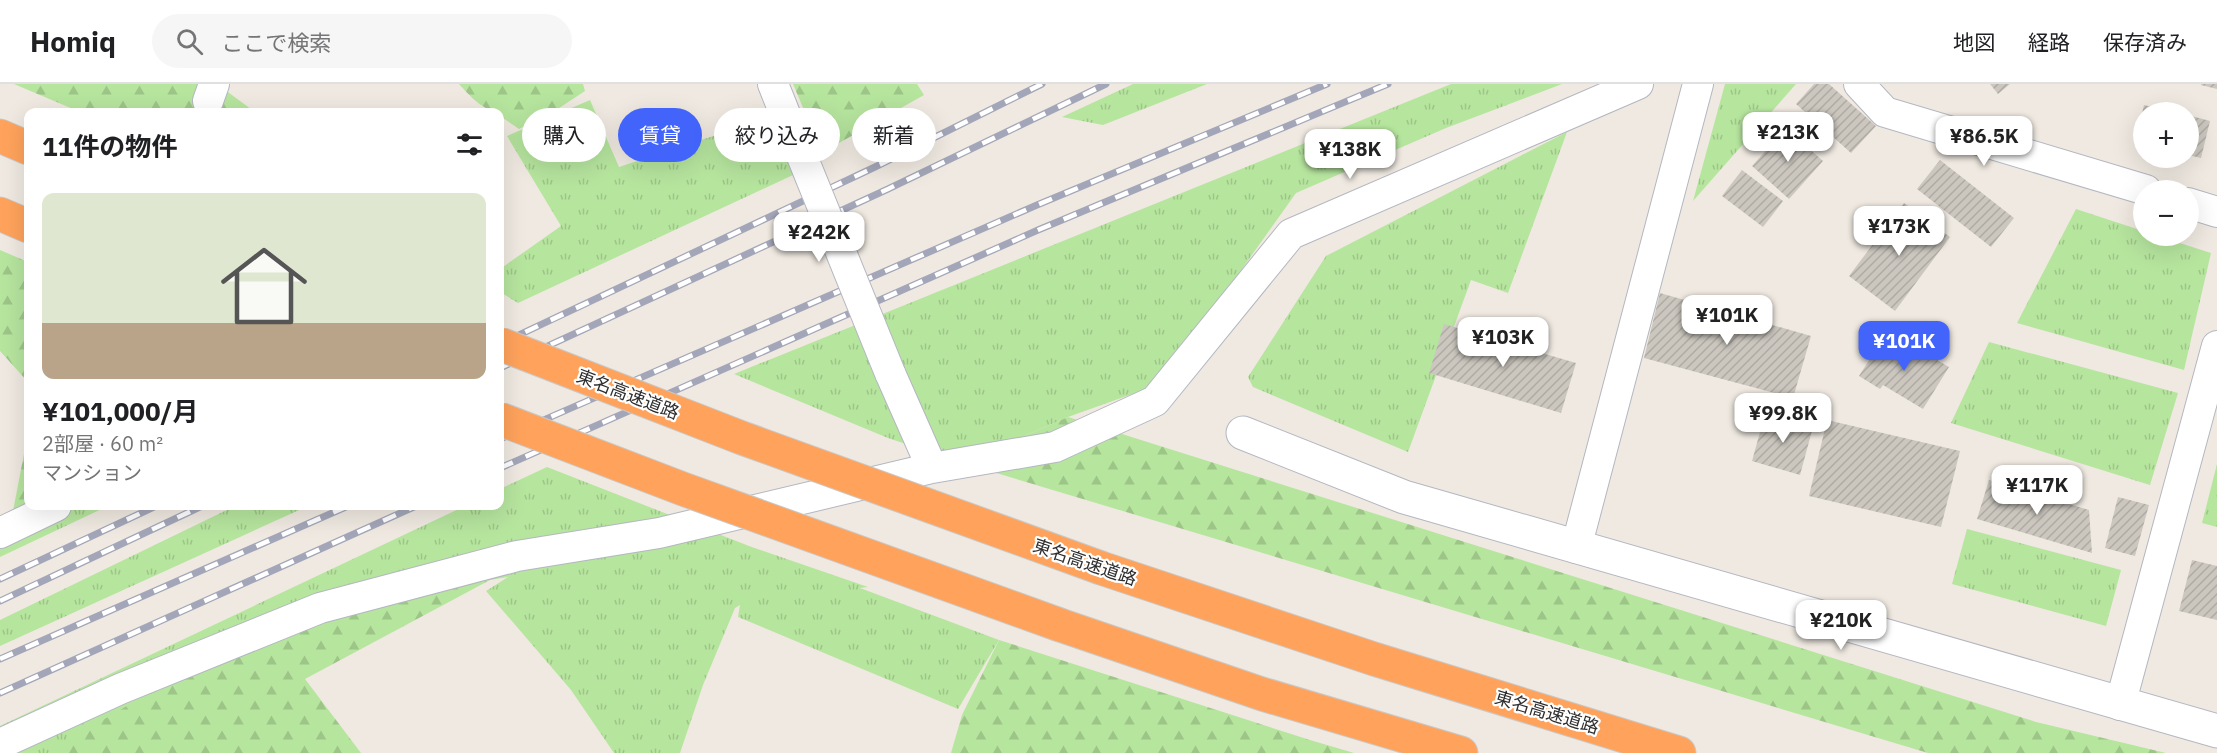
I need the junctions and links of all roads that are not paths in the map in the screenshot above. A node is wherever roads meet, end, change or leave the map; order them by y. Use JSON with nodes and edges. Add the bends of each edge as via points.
{"nodes":[{"id":1,"x":773,"y":84,"type":"edge"},
{"id":2,"x":1638,"y":84,"type":"edge"},
{"id":3,"x":1698,"y":84,"type":"edge"},
{"id":4,"x":1859,"y":84,"type":"edge"},
{"id":5,"x":0,"y":136,"type":"edge"},
{"id":6,"x":24,"y":146,"type":"edge"},
{"id":7,"x":2133,"y":186,"type":"edge"},
{"id":8,"x":2199,"y":206,"type":"edge"},
{"id":9,"x":2217,"y":212,"type":"edge"},
{"id":10,"x":0,"y":214,"type":"edge"},
{"id":11,"x":24,"y":224,"type":"edge"},
{"id":12,"x":504,"y":346,"type":"edge"},
{"id":13,"x":2217,"y":346,"type":"edge"},
{"id":14,"x":2212,"y":380,"type":"edge"},
{"id":15,"x":504,"y":421,"type":"edge"},
{"id":16,"x":1243,"y":434,"type":"dead end"},
{"id":17,"x":932,"y":468,"type":"junction"},
{"id":18,"x":47,"y":510,"type":"edge"},
{"id":19,"x":0,"y":532,"type":"edge"},
{"id":20,"x":1576,"y":549,"type":"junction"},
{"id":21,"x":2120,"y":705,"type":"junction"},
{"id":22,"x":2217,"y":731,"type":"edge"},
{"id":23,"x":0,"y":744,"type":"edge"},
{"id":24,"x":1461,"y":753,"type":"edge"},
{"id":25,"x":1679,"y":753,"type":"edge"}],
"edges":[{"from":1,"to":17,"type":"street","bridge":true},
{"from":2,"to":17,"type":"street","via":[[1291,234],[1155,401],[1055,447]]},
{"from":3,"to":20,"type":"street"},
{"from":4,"to":7,"type":"street","via":[[1885,112]]},
{"from":5,"to":6,"type":"highway"},
{"from":8,"to":9,"type":"street"},
{"from":10,"to":11,"type":"highway"},
{"from":12,"to":25,"type":"highway","name":"東名高速道路","bridge":true,"via":[[742,438],[1101,568],[1374,659]]},
{"from":13,"to":14,"type":"street"},
{"from":14,"to":21,"type":"street"},
{"from":15,"to":24,"type":"highway","bridge":true,"via":[[1060,625],[1262,694]]},
{"from":16,"to":20,"type":"street","via":[[1404,497]]},
{"from":17,"to":23,"type":"street","via":[[659,533],[518,556],[320,608],[120,689]]},
{"from":18,"to":19,"type":"street"},
{"from":20,"to":21,"type":"street"},
{"from":21,"to":22,"type":"street"}]}
